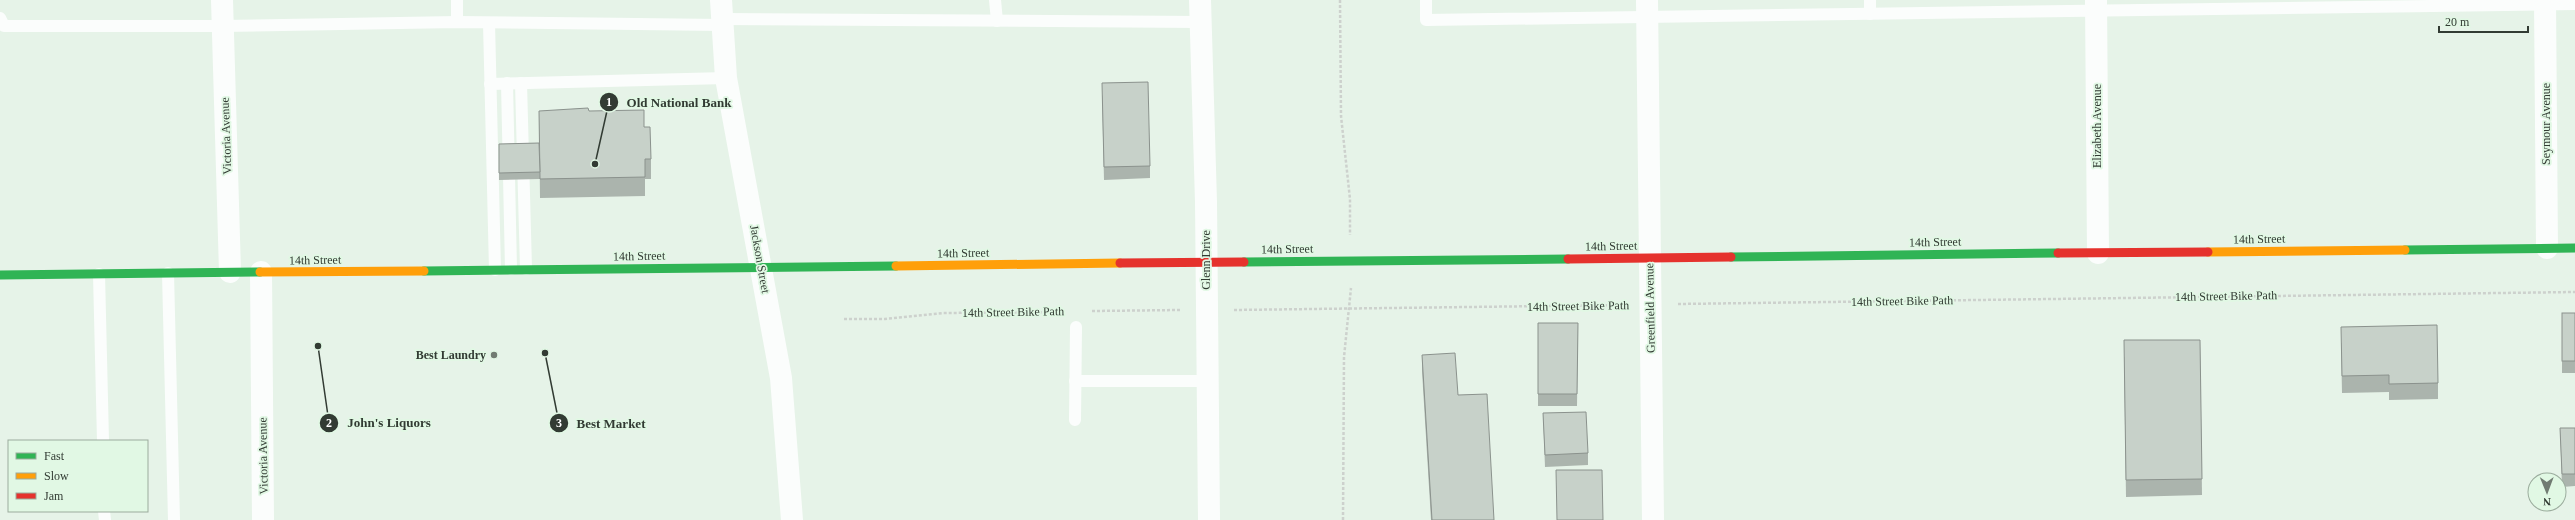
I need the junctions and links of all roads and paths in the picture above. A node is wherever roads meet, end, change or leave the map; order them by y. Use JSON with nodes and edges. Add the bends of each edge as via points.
{"nodes":[{"id":1,"x":222,"y":0,"type":"edge"},
{"id":2,"x":457,"y":0,"type":"edge"},
{"id":3,"x":995,"y":0,"type":"edge"},
{"id":4,"x":1200,"y":0,"type":"edge"},
{"id":5,"x":1340,"y":0,"type":"edge"},
{"id":6,"x":1426,"y":0,"type":"edge"},
{"id":7,"x":1870,"y":0,"type":"edge"},
{"id":8,"x":2545,"y":2,"type":"edge"},
{"id":9,"x":2324,"y":4,"type":"edge"},
{"id":10,"x":2575,"y":4,"type":"edge"},
{"id":11,"x":2096,"y":5,"type":"edge"},
{"id":12,"x":1647,"y":9,"type":"edge"},
{"id":13,"x":1870,"y":14,"type":"junction"},
{"id":14,"x":721,"y":15,"type":"edge"},
{"id":15,"x":0,"y":18,"type":"edge"},
{"id":16,"x":997,"y":21,"type":"junction"},
{"id":17,"x":457,"y":22,"type":"junction"},
{"id":18,"x":489,"y":22,"type":"junction"},
{"id":19,"x":1200,"y":22,"type":"junction"},
{"id":20,"x":222,"y":26,"type":"junction"},
{"id":21,"x":726,"y":78,"type":"junction"},
{"id":22,"x":521,"y":82,"type":"junction"},
{"id":23,"x":507,"y":83,"type":"junction"},
{"id":24,"x":490,"y":84,"type":"junction"},
{"id":25,"x":1350,"y":229,"type":"dead end"},
{"id":26,"x":2547,"y":248,"type":"junction"},
{"id":27,"x":2575,"y":248,"type":"edge"},
{"id":28,"x":2098,"y":252,"type":"junction"},
{"id":29,"x":1650,"y":257,"type":"junction"},
{"id":30,"x":1206,"y":262,"type":"junction"},
{"id":31,"x":761,"y":267,"type":"junction"},
{"id":32,"x":511,"y":269,"type":"junction"},
{"id":33,"x":526,"y":269,"type":"junction"},
{"id":34,"x":495,"y":270,"type":"junction"},
{"id":35,"x":230,"y":272,"type":"junction"},
{"id":36,"x":261,"y":272,"type":"junction"},
{"id":37,"x":168,"y":273,"type":"junction"},
{"id":38,"x":99,"y":274,"type":"junction"},
{"id":39,"x":0,"y":275,"type":"edge"},
{"id":40,"x":2575,"y":292,"type":"edge"},
{"id":41,"x":1351,"y":296,"type":"dead end"},
{"id":42,"x":1650,"y":304,"type":"junction"},
{"id":43,"x":1350,"y":309,"type":"junction"},
{"id":44,"x":1183,"y":310,"type":"dead end"},
{"id":45,"x":1229,"y":310,"type":"dead end"},
{"id":46,"x":1069,"y":312,"type":"dead end"},
{"id":47,"x":1085,"y":312,"type":"dead end"},
{"id":48,"x":844,"y":319,"type":"dead end"},
{"id":49,"x":1076,"y":328,"type":"dead end"},
{"id":50,"x":1075,"y":381,"type":"junction"},
{"id":51,"x":1207,"y":381,"type":"junction"},
{"id":52,"x":1075,"y":420,"type":"dead end"},
{"id":53,"x":103,"y":440,"type":"edge"},
{"id":54,"x":174,"y":520,"type":"edge"},
{"id":55,"x":263,"y":520,"type":"edge"},
{"id":56,"x":792,"y":520,"type":"edge"},
{"id":57,"x":1208,"y":520,"type":"edge"},
{"id":58,"x":1343,"y":520,"type":"edge"},
{"id":59,"x":1653,"y":520,"type":"edge"}],
"edges":[{"from":1,"to":20,"type":"street","name":"Victoria Avenue"},
{"from":2,"to":17,"type":"lane"},
{"from":3,"to":16,"type":"lane"},
{"from":4,"to":19,"type":"street","name":"Glenn Drive"},
{"from":5,"to":25,"type":"path","via":[[1341,116],[1350,199]]},
{"from":6,"to":12,"type":"lane","via":[[1426,20]]},
{"from":7,"to":13,"type":"lane"},
{"from":8,"to":9,"type":"lane"},
{"from":8,"to":10,"type":"lane"},
{"from":8,"to":26,"type":"street","name":"Seymour Avenue"},
{"from":9,"to":11,"type":"lane"},
{"from":11,"to":13,"type":"lane"},
{"from":11,"to":28,"type":"street","name":"Elizabeth Avenue"},
{"from":12,"to":13,"type":"lane"},
{"from":12,"to":29,"type":"street","name":"Greenfield Avenue"},
{"from":14,"to":16,"type":"lane"},
{"from":14,"to":18,"type":"lane"},
{"from":14,"to":21,"type":"street","name":"Jackson Street"},
{"from":15,"to":20,"type":"lane","via":[[4,26]]},
{"from":16,"to":19,"type":"lane"},
{"from":17,"to":18,"type":"lane"},
{"from":17,"to":20,"type":"lane"},
{"from":18,"to":24,"type":"lane"},
{"from":19,"to":30,"type":"street","name":"Glenn Drive"},
{"from":20,"to":35,"type":"street","name":"Victoria Avenue"},
{"from":21,"to":22,"type":"lane"},
{"from":21,"to":31,"type":"street","name":"Jackson Street"},
{"from":22,"to":23,"type":"lane"},
{"from":22,"to":33,"type":"lane"},
{"from":23,"to":24,"type":"lane"},
{"from":23,"to":32,"type":"lane"},
{"from":24,"to":34,"type":"lane"},
{"from":26,"to":27,"type":"street","name":"14th Street"},
{"from":26,"to":28,"type":"street","name":"14th Street"},
{"from":28,"to":29,"type":"street","name":"14th Street"},
{"from":29,"to":30,"type":"street","name":"14th Street"},
{"from":29,"to":42,"type":"street","name":"Greenfield Avenue"},
{"from":30,"to":31,"type":"street","name":"14th Street"},
{"from":30,"to":51,"type":"street","name":"Glenn Drive"},
{"from":31,"to":33,"type":"street","name":"14th Street"},
{"from":31,"to":56,"type":"street","name":"Jackson Street","via":[[784,398]]},
{"from":32,"to":33,"type":"street","name":"14th Street"},
{"from":32,"to":34,"type":"street","name":"14th Street"},
{"from":34,"to":36,"type":"street","name":"14th Street"},
{"from":35,"to":36,"type":"street","name":"14th Street"},
{"from":35,"to":37,"type":"street","name":"14th Street"},
{"from":36,"to":55,"type":"street","name":"Victoria Avenue"},
{"from":37,"to":38,"type":"street","name":"14th Street"},
{"from":37,"to":54,"type":"lane"},
{"from":38,"to":39,"type":"street","name":"14th Street"},
{"from":38,"to":53,"type":"lane"},
{"from":40,"to":42,"type":"path","name":"14th Street Bike Path"},
{"from":41,"to":43,"type":"path"},
{"from":42,"to":43,"type":"path","name":"14th Street Bike Path"},
{"from":42,"to":59,"type":"street","name":"Greenfield Avenue"},
{"from":43,"to":45,"type":"path","name":"14th Street Bike Path"},
{"from":43,"to":58,"type":"path","via":[[1344,356]]},
{"from":44,"to":47,"type":"path"},
{"from":46,"to":48,"type":"path","name":"14th Street Bike Path","via":[[943,313],[885,319]]},
{"from":49,"to":50,"type":"lane"},
{"from":50,"to":51,"type":"lane"},
{"from":50,"to":52,"type":"lane"},
{"from":51,"to":57,"type":"street","name":"Glenn Drive"}]}
